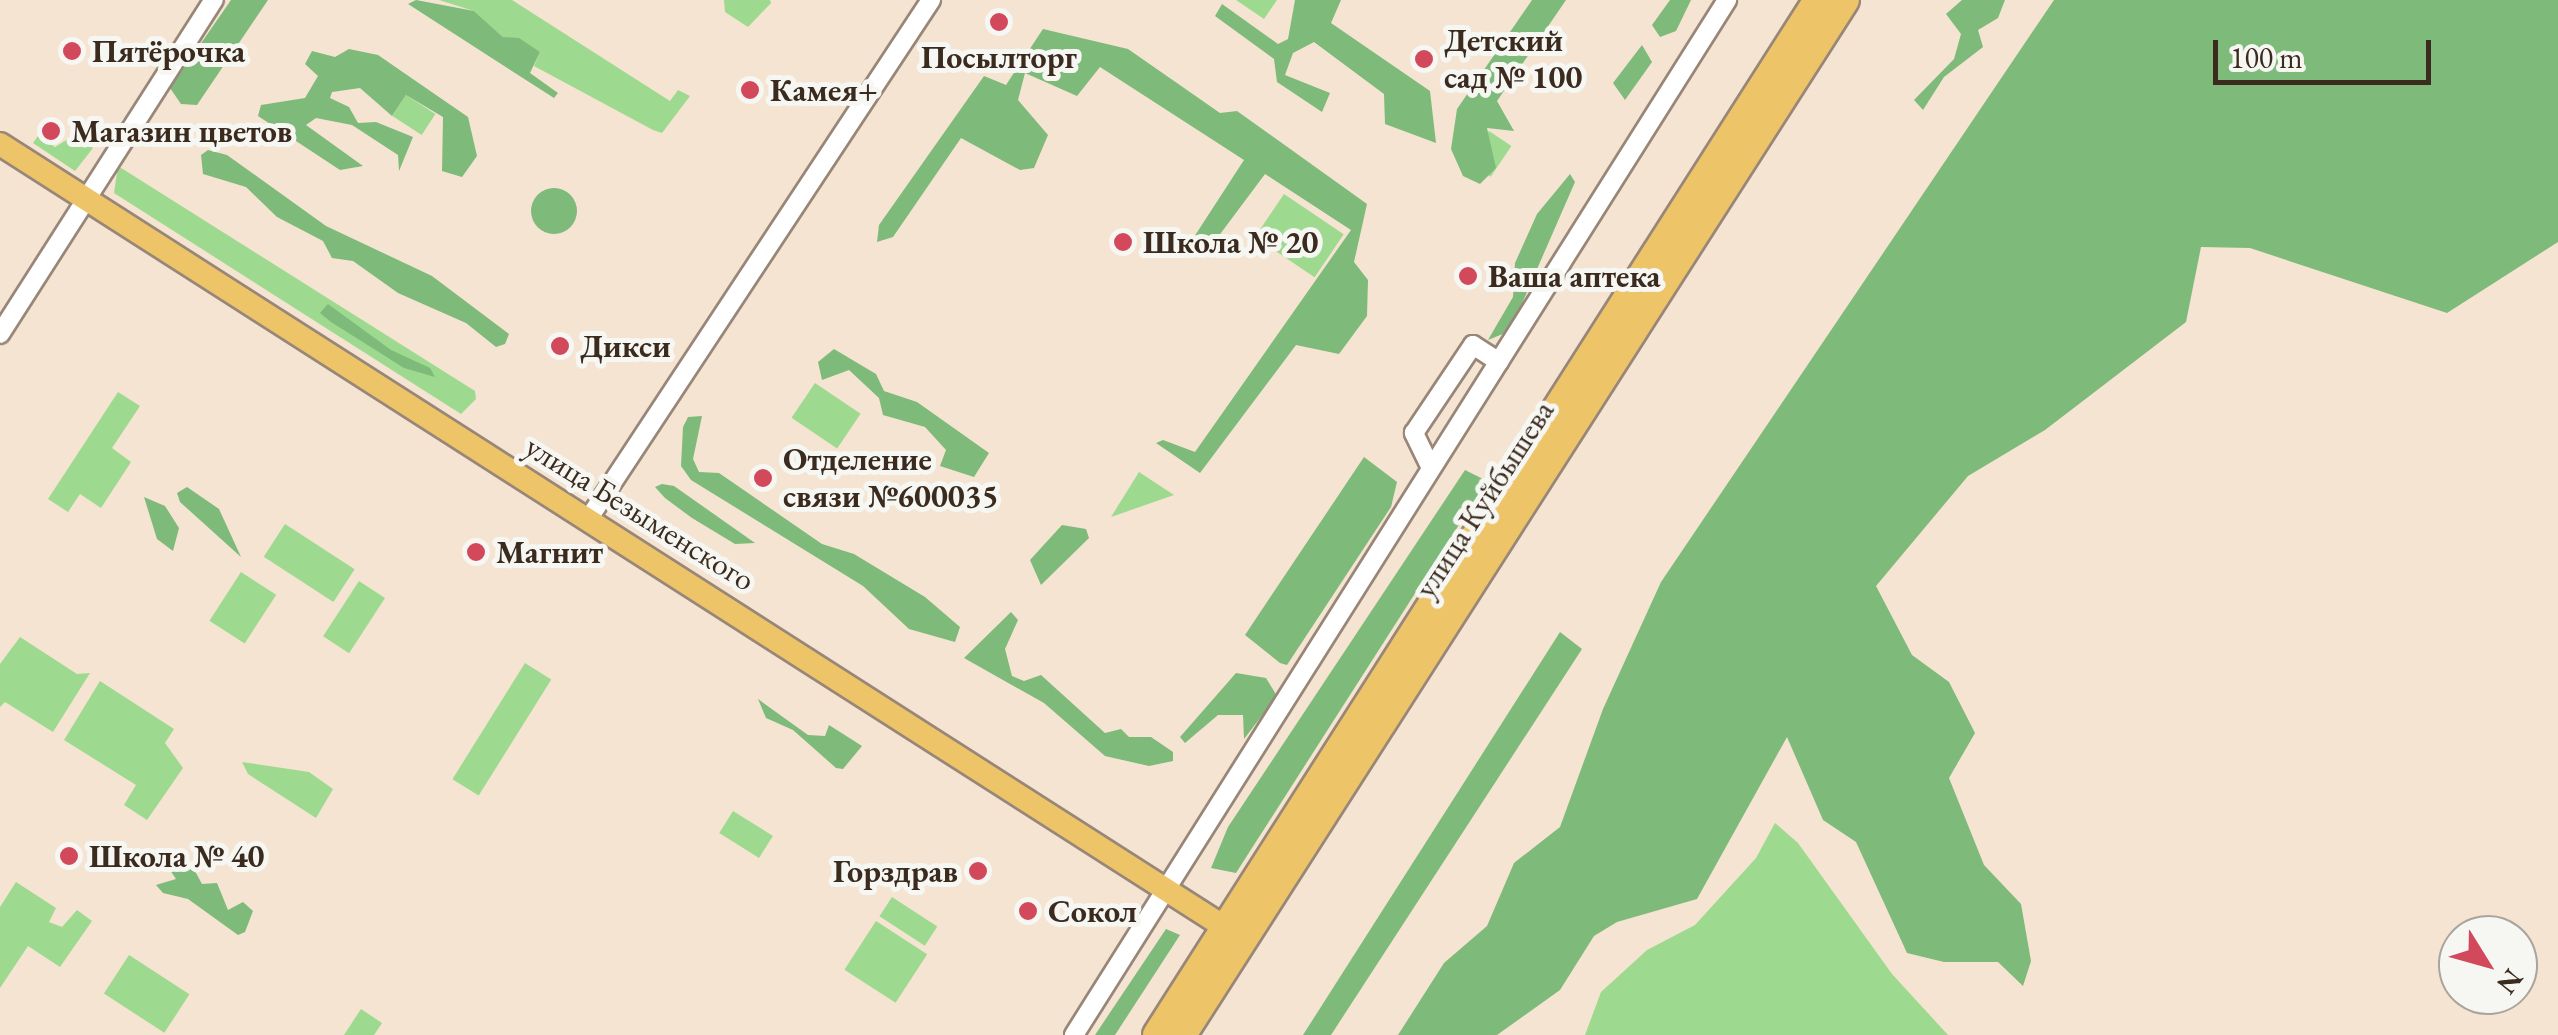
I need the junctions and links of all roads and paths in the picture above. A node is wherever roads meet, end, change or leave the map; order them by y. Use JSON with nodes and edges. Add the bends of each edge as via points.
{"nodes":[{"id":1,"x":214,"y":0,"type":"edge"},
{"id":2,"x":931,"y":0,"type":"edge"},
{"id":3,"x":1727,"y":0,"type":"edge"},
{"id":4,"x":1818,"y":0,"type":"edge"},
{"id":5,"x":1844,"y":0,"type":"edge"},
{"id":6,"x":0,"y":144,"type":"edge"},
{"id":7,"x":88,"y":199,"type":"junction"},
{"id":8,"x":0,"y":334,"type":"edge"},
{"id":9,"x":1499,"y":362,"type":"junction"},
{"id":10,"x":1430,"y":466,"type":"junction"},
{"id":11,"x":589,"y":518,"type":"junction"},
{"id":12,"x":1169,"y":892,"type":"junction"},
{"id":13,"x":1234,"y":934,"type":"junction"},
{"id":14,"x":1074,"y":1035,"type":"edge"},
{"id":15,"x":1157,"y":1035,"type":"edge"},
{"id":16,"x":1182,"y":1035,"type":"edge"}],
"edges":[{"from":1,"to":7,"type":"street"},
{"from":2,"to":11,"type":"street"},
{"from":3,"to":9,"type":"street"},
{"from":4,"to":13,"type":"highway","name":"улица Куйбышева"},
{"from":5,"to":13,"type":"highway","name":"улица Куйбышева"},
{"from":6,"to":7,"type":"main road","name":"улица Безыменского"},
{"from":7,"to":8,"type":"street"},
{"from":7,"to":11,"type":"main road","name":"улица Безыменского"},
{"from":9,"to":10,"type":"street"},
{"from":9,"to":10,"type":"street","via":[[1473,345],[1414,433]]},
{"from":10,"to":12,"type":"street"},
{"from":11,"to":12,"type":"main road","name":"улица Безыменского"},
{"from":12,"to":13,"type":"main road","name":"улица Безыменского"},
{"from":12,"to":14,"type":"street"},
{"from":13,"to":15,"type":"highway","name":"улица Куйбышева"},
{"from":13,"to":16,"type":"highway","name":"улица Куйбышева"}]}
